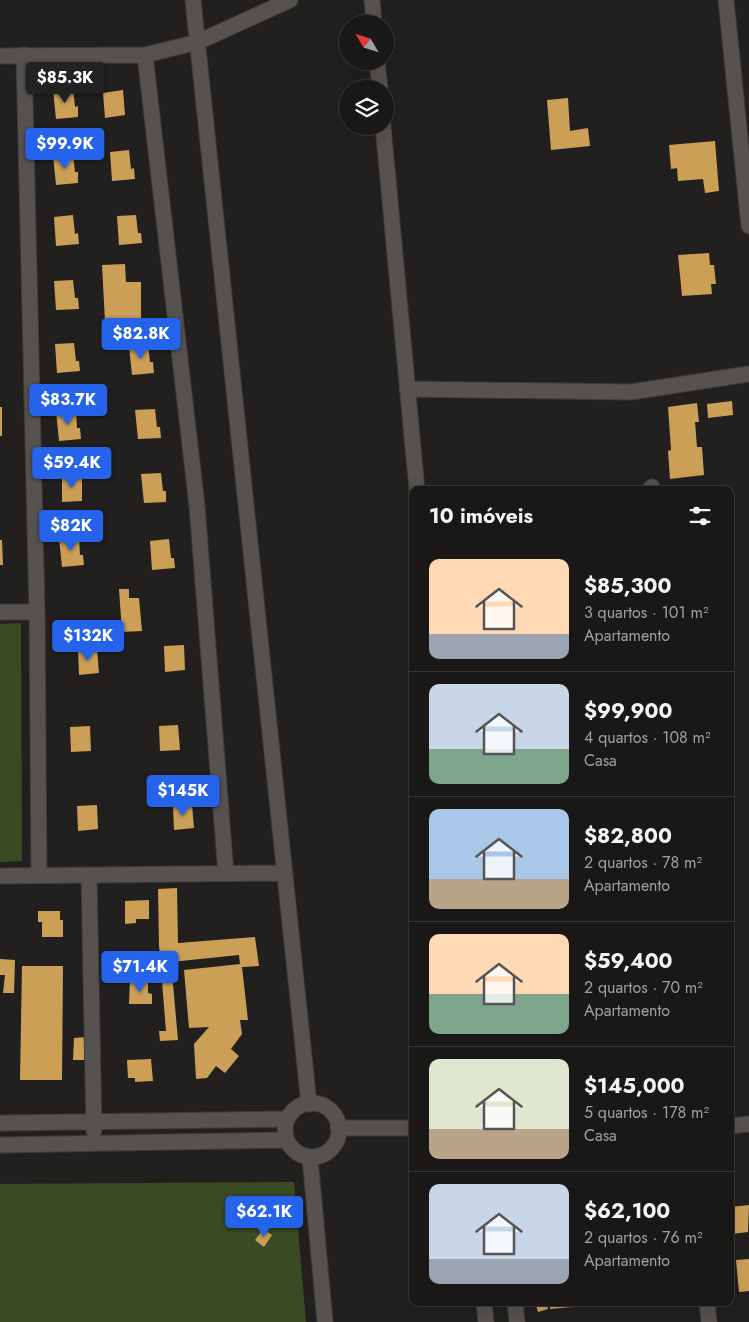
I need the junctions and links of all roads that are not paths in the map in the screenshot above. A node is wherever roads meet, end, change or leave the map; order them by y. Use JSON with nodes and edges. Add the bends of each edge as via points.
{"nodes":[{"id":1,"x":193,"y":0,"type":"edge"},
{"id":2,"x":290,"y":0,"type":"edge"},
{"id":3,"x":372,"y":0,"type":"edge"},
{"id":4,"x":726,"y":0,"type":"edge"},
{"id":5,"x":373,"y":15,"type":"edge"},
{"id":6,"x":198,"y":42,"type":"junction"},
{"id":7,"x":145,"y":54,"type":"junction"},
{"id":8,"x":24,"y":55,"type":"junction"},
{"id":9,"x":0,"y":56,"type":"edge"},
{"id":10,"x":384,"y":135,"type":"edge"},
{"id":11,"x":749,"y":226,"type":"edge"},
{"id":12,"x":749,"y":374,"type":"edge"},
{"id":13,"x":407,"y":389,"type":"junction"},
{"id":14,"x":417,"y":486,"type":"edge"},
{"id":15,"x":0,"y":612,"type":"edge"},
{"id":16,"x":37,"y":612,"type":"junction"},
{"id":17,"x":285,"y":873,"type":"junction"},
{"id":18,"x":226,"y":874,"type":"junction"},
{"id":19,"x":89,"y":875,"type":"junction"},
{"id":20,"x":0,"y":876,"type":"edge"},
{"id":21,"x":39,"y":876,"type":"junction"},
{"id":22,"x":309,"y":1104,"type":"junction"},
{"id":23,"x":287,"y":1119,"type":"junction"},
{"id":24,"x":94,"y":1122,"type":"junction"},
{"id":25,"x":0,"y":1123,"type":"edge"},
{"id":26,"x":749,"y":1124,"type":"edge"},
{"id":27,"x":734,"y":1126,"type":"edge"},
{"id":28,"x":338,"y":1128,"type":"junction"},
{"id":29,"x":409,"y":1128,"type":"edge"},
{"id":30,"x":287,"y":1140,"type":"junction"},
{"id":31,"x":94,"y":1143,"type":"junction"},
{"id":32,"x":0,"y":1145,"type":"edge"},
{"id":33,"x":310,"y":1158,"type":"junction"},
{"id":34,"x":484,"y":1306,"type":"edge"},
{"id":35,"x":515,"y":1306,"type":"edge"},
{"id":36,"x":707,"y":1306,"type":"edge"},
{"id":37,"x":325,"y":1322,"type":"edge"},
{"id":38,"x":486,"y":1322,"type":"edge"},
{"id":39,"x":517,"y":1322,"type":"edge"},
{"id":40,"x":709,"y":1322,"type":"edge"}],
"edges":[{"from":1,"to":6,"type":"street"},
{"from":2,"to":6,"type":"street"},
{"from":3,"to":5,"type":"street"},
{"from":4,"to":11,"type":"street"},
{"from":6,"to":7,"type":"street"},
{"from":6,"to":17,"type":"street"},
{"from":7,"to":8,"type":"street"},
{"from":7,"to":18,"type":"street","via":[[197,506]]},
{"from":8,"to":9,"type":"street"},
{"from":8,"to":16,"type":"street"},
{"from":10,"to":13,"type":"street"},
{"from":12,"to":13,"type":"street","via":[[631,392]]},
{"from":13,"to":14,"type":"street"},
{"from":15,"to":16,"type":"street"},
{"from":16,"to":21,"type":"street"},
{"from":17,"to":18,"type":"street"},
{"from":17,"to":22,"type":"street"},
{"from":18,"to":19,"type":"street"},
{"from":19,"to":21,"type":"street"},
{"from":19,"to":24,"type":"street"},
{"from":20,"to":21,"type":"street"},
{"from":22,"to":23,"type":"street","via":[[296,1109]]},
{"from":22,"to":28,"type":"street","via":[[317,1104],[332,1112]]},
{"from":23,"to":24,"type":"street"},
{"from":23,"to":30,"type":"street"},
{"from":24,"to":25,"type":"street"},
{"from":24,"to":31,"type":"street"},
{"from":26,"to":27,"type":"street"},
{"from":28,"to":29,"type":"street"},
{"from":28,"to":33,"type":"street","via":[[331,1149]]},
{"from":30,"to":31,"type":"street"},
{"from":30,"to":33,"type":"street","via":[[296,1152]]},
{"from":31,"to":32,"type":"street"},
{"from":33,"to":37,"type":"street"},
{"from":34,"to":38,"type":"street"},
{"from":35,"to":39,"type":"street"},
{"from":36,"to":40,"type":"street"}]}
